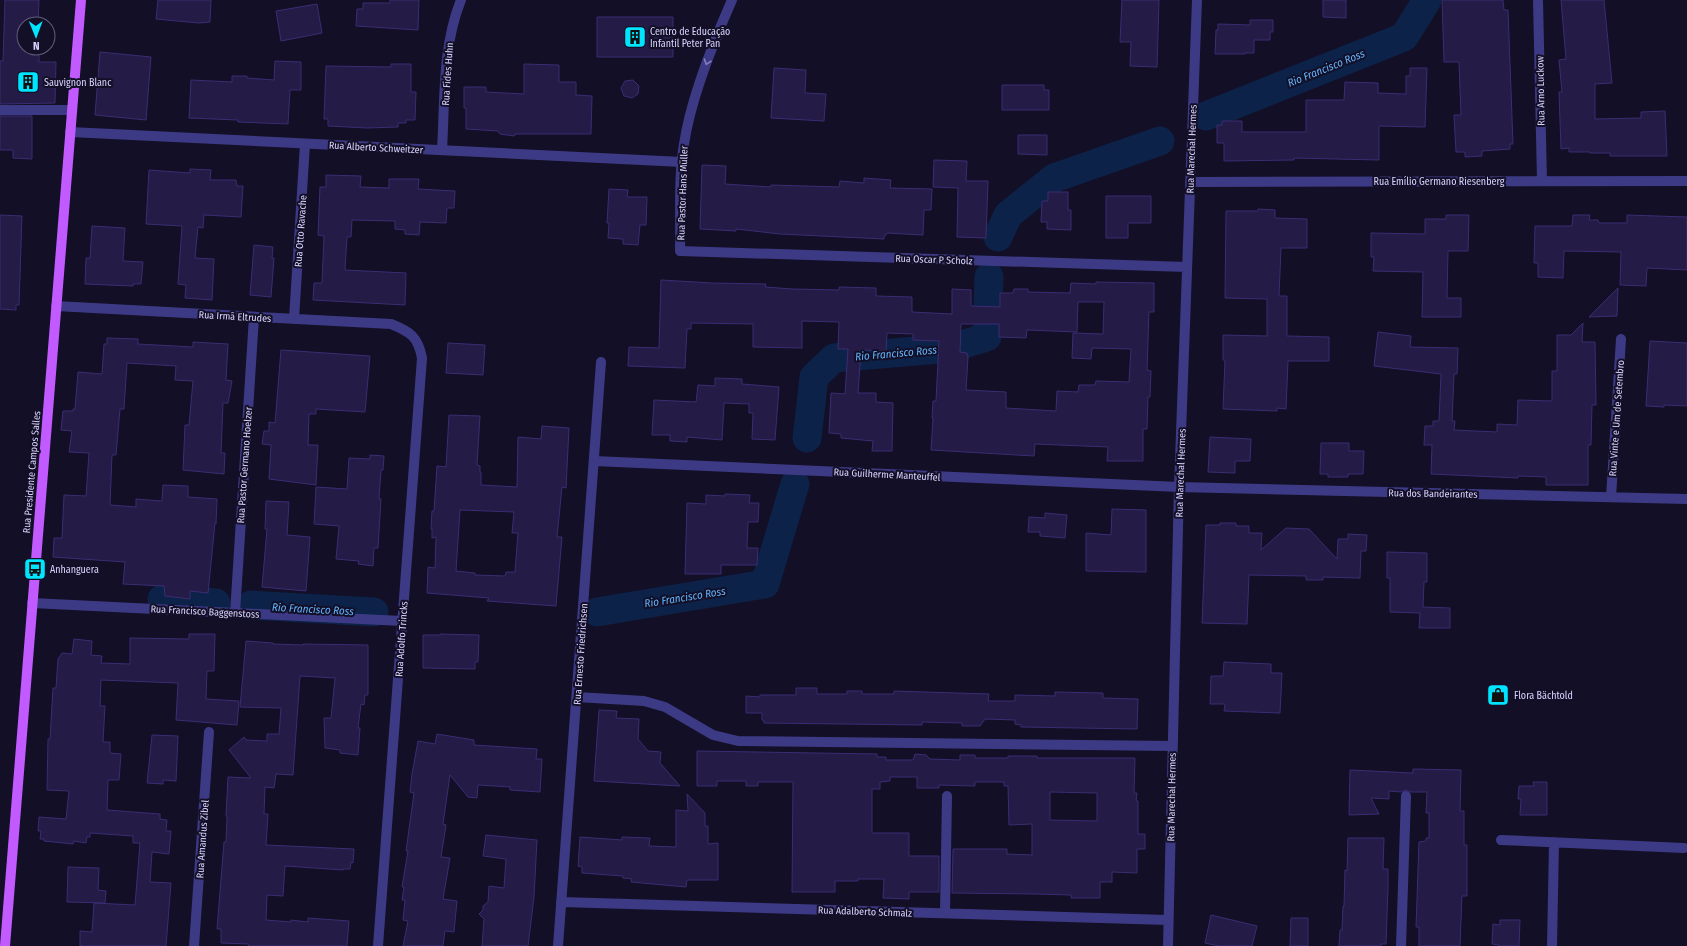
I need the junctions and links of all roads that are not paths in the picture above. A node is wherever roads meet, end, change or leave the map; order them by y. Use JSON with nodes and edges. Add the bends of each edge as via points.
{"nodes":[{"id":1,"x":81,"y":0,"type":"edge"},
{"id":2,"x":461,"y":0,"type":"edge"},
{"id":3,"x":732,"y":0,"type":"edge"},
{"id":4,"x":1197,"y":0,"type":"edge"},
{"id":5,"x":1538,"y":0,"type":"edge"},
{"id":6,"x":0,"y":110,"type":"edge"},
{"id":7,"x":72,"y":110,"type":"junction"},
{"id":8,"x":70,"y":132,"type":"junction"},
{"id":9,"x":305,"y":144,"type":"junction"},
{"id":10,"x":442,"y":150,"type":"junction"},
{"id":11,"x":682,"y":162,"type":"junction"},
{"id":12,"x":1542,"y":181,"type":"junction"},
{"id":13,"x":1687,"y":181,"type":"edge"},
{"id":14,"x":1190,"y":182,"type":"junction"},
{"id":15,"x":680,"y":250,"type":"joint"},
{"id":16,"x":1187,"y":267,"type":"junction"},
{"id":17,"x":56,"y":306,"type":"junction"},
{"id":18,"x":254,"y":317,"type":"junction"},
{"id":19,"x":294,"y":319,"type":"junction"},
{"id":20,"x":412,"y":334,"type":"joint"},
{"id":21,"x":1621,"y":340,"type":"dead end"},
{"id":22,"x":601,"y":362,"type":"dead end"},
{"id":23,"x":594,"y":461,"type":"junction"},
{"id":24,"x":1180,"y":487,"type":"junction"},
{"id":25,"x":1611,"y":497,"type":"junction"},
{"id":26,"x":1687,"y":499,"type":"edge"},
{"id":27,"x":32,"y":603,"type":"junction"},
{"id":28,"x":235,"y":613,"type":"junction"},
{"id":29,"x":402,"y":621,"type":"junction"},
{"id":30,"x":577,"y":697,"type":"junction"},
{"id":31,"x":209,"y":732,"type":"dead end"},
{"id":32,"x":1172,"y":746,"type":"junction"},
{"id":33,"x":947,"y":796,"type":"dead end"},
{"id":34,"x":1406,"y":796,"type":"dead end"},
{"id":35,"x":1501,"y":840,"type":"dead end"},
{"id":36,"x":1554,"y":842,"type":"junction"},
{"id":37,"x":1684,"y":848,"type":"dead end"},
{"id":38,"x":562,"y":902,"type":"junction"},
{"id":39,"x":945,"y":913,"type":"junction"},
{"id":40,"x":1168,"y":920,"type":"junction"},
{"id":41,"x":5,"y":946,"type":"edge"},
{"id":42,"x":194,"y":946,"type":"edge"},
{"id":43,"x":378,"y":946,"type":"edge"},
{"id":44,"x":558,"y":946,"type":"edge"},
{"id":45,"x":1168,"y":946,"type":"edge"},
{"id":46,"x":1401,"y":946,"type":"edge"},
{"id":47,"x":1552,"y":946,"type":"edge"}],
"edges":[{"from":1,"to":7,"type":"main road","name":"Rua Presidente Campos Salles"},
{"from":2,"to":10,"type":"street","name":"Rua Fides Huhn","via":[[448,47]]},
{"from":3,"to":11,"type":"street","name":"Rua Pastor Hans Müller","one_way":true,"via":[[714,40],[701,79],[687,129]]},
{"from":4,"to":14,"type":"street","name":"Rua Marechal Hermes"},
{"from":5,"to":12,"type":"street","name":"Rua Arno Luckow"},
{"from":6,"to":7,"type":"street"},
{"from":7,"to":8,"type":"main road","name":"Rua Presidente Campos Salles"},
{"from":8,"to":9,"type":"street","name":"Rua Alberto Schweitzer"},
{"from":8,"to":17,"type":"main road","name":"Rua Presidente Campos Salles"},
{"from":9,"to":10,"type":"street","name":"Rua Alberto Schweitzer"},
{"from":9,"to":19,"type":"street","name":"Rua Otto Ravache"},
{"from":10,"to":11,"type":"street","name":"Rua Alberto Schweitzer"},
{"from":11,"to":15,"type":"street","name":"Rua Pastor Hans Müller"},
{"from":12,"to":13,"type":"street","name":"Rua Emílio Germano Riesenberg"},
{"from":12,"to":14,"type":"street","name":"Rua Emílio Germano Riesenberg"},
{"from":14,"to":16,"type":"street","name":"Rua Marechal Hermes"},
{"from":15,"to":16,"type":"street","name":"Rua Oscar P Scholz"},
{"from":16,"to":24,"type":"street","name":"Rua Marechal Hermes"},
{"from":17,"to":18,"type":"street","name":"Rua Irmã Eltrudes"},
{"from":17,"to":27,"type":"main road","name":"Rua Presidente Campos Salles"},
{"from":18,"to":19,"type":"street","name":"Rua Irmã Eltrudes"},
{"from":18,"to":28,"type":"street","name":"Rua Pastor Germano Hoelzer"},
{"from":19,"to":20,"type":"street","name":"Rua Irmã Eltrudes","via":[[391,324]]},
{"from":20,"to":29,"type":"street","name":"Rua Adolfo Trincks","via":[[420,346],[422,358]]},
{"from":21,"to":25,"type":"street","name":"Rua Vinte e Um de Setembro"},
{"from":22,"to":23,"type":"street","name":"Rua Ernesto Friedrichsen"},
{"from":23,"to":24,"type":"street","name":"Rua Guilherme Manteuffel"},
{"from":23,"to":30,"type":"street","name":"Rua Ernesto Friedrichsen"},
{"from":24,"to":25,"type":"street","name":"Rua dos Bandeirantes"},
{"from":24,"to":32,"type":"street","name":"Rua Marechal Hermes"},
{"from":25,"to":26,"type":"street","name":"Rua dos Bandeirantes"},
{"from":27,"to":28,"type":"street","name":"Rua Francisco Baggenstoss"},
{"from":27,"to":41,"type":"main road","name":"Rua Presidente Campos Salles"},
{"from":28,"to":29,"type":"street","name":"Rua Francisco Baggenstoss"},
{"from":29,"to":43,"type":"street","name":"Rua Adolfo Trincks"},
{"from":30,"to":32,"type":"street","via":[[644,701],[665,707],[713,735],[738,741]]},
{"from":30,"to":38,"type":"street","name":"Rua Ernesto Friedrichsen"},
{"from":31,"to":42,"type":"street","name":"Rua Amandus Zibel"},
{"from":32,"to":40,"type":"street","name":"Rua Marechal Hermes"},
{"from":33,"to":39,"type":"street"},
{"from":34,"to":46,"type":"street"},
{"from":35,"to":36,"type":"street"},
{"from":36,"to":37,"type":"street"},
{"from":36,"to":47,"type":"street"},
{"from":38,"to":39,"type":"street","name":"Rua Adalberto Schmalz"},
{"from":38,"to":44,"type":"street","name":"Rua Ernesto Friedrichsen"},
{"from":39,"to":40,"type":"street","name":"Rua Adalberto Schmalz"},
{"from":40,"to":45,"type":"street","name":"Rua Marechal Hermes"}]}
